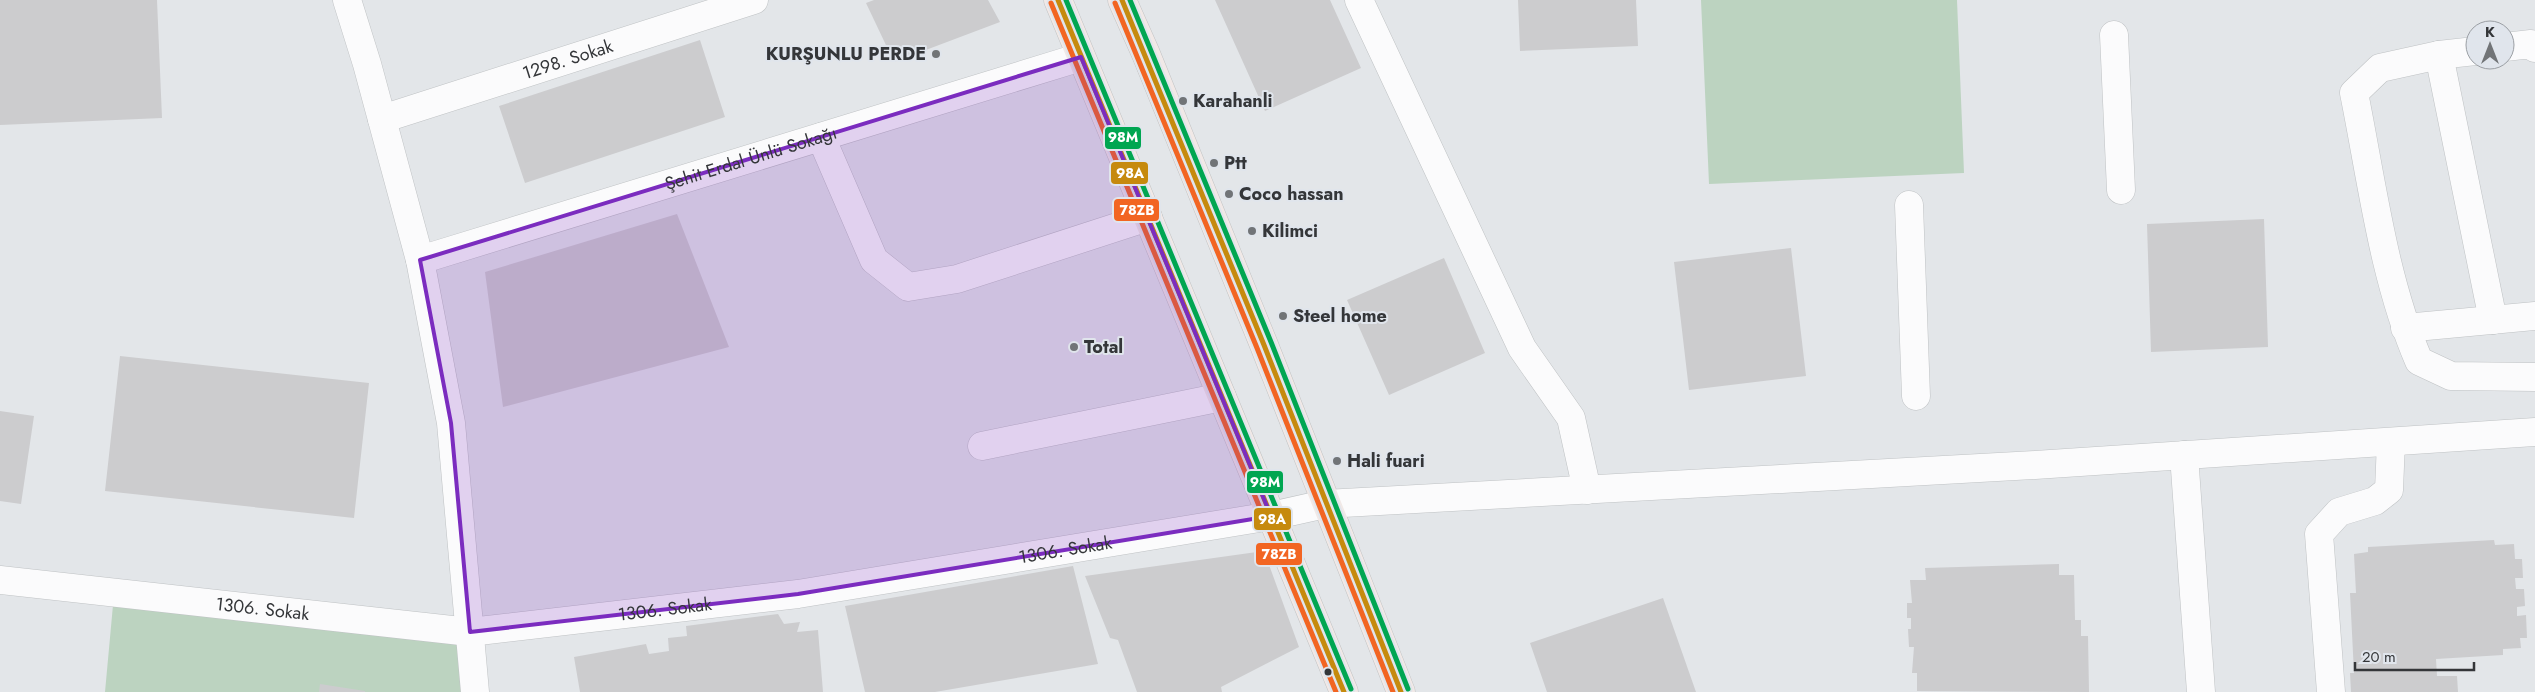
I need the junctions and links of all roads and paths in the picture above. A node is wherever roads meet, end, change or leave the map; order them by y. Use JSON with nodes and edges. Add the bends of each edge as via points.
{"nodes":[{"id":1,"x":347,"y":0,"type":"edge"},
{"id":2,"x":754,"y":0,"type":"edge"},
{"id":3,"x":1058,"y":0,"type":"edge"},
{"id":4,"x":1122,"y":0,"type":"edge"},
{"id":5,"x":1359,"y":0,"type":"edge"},
{"id":6,"x":2114,"y":35,"type":"dead end"},
{"id":7,"x":2515,"y":46,"type":"edge"},
{"id":8,"x":2535,"y":48,"type":"edge"},
{"id":9,"x":2465,"y":52,"type":"edge"},
{"id":10,"x":2439,"y":55,"type":"junction"},
{"id":11,"x":1081,"y":56,"type":"junction"},
{"id":12,"x":382,"y":119,"type":"junction"},
{"id":13,"x":821,"y":137,"type":"junction"},
{"id":14,"x":2121,"y":190,"type":"dead end"},
{"id":15,"x":1909,"y":205,"type":"dead end"},
{"id":16,"x":1148,"y":218,"type":"junction"},
{"id":17,"x":420,"y":260,"type":"junction"},
{"id":18,"x":2535,"y":316,"type":"edge"},
{"id":19,"x":2493,"y":320,"type":"junction"},
{"id":20,"x":2405,"y":328,"type":"junction"},
{"id":21,"x":2535,"y":377,"type":"edge"},
{"id":22,"x":1916,"y":396,"type":"dead end"},
{"id":23,"x":1222,"y":397,"type":"junction"},
{"id":24,"x":2535,"y":432,"type":"edge"},
{"id":25,"x":2391,"y":442,"type":"junction"},
{"id":26,"x":982,"y":446,"type":"dead end"},
{"id":27,"x":2184,"y":455,"type":"junction"},
{"id":28,"x":1587,"y":490,"type":"junction"},
{"id":29,"x":1325,"y":504,"type":"junction"},
{"id":30,"x":1271,"y":516,"type":"junction"},
{"id":31,"x":0,"y":580,"type":"edge"},
{"id":32,"x":470,"y":632,"type":"junction"},
{"id":33,"x":475,"y":692,"type":"edge"},
{"id":34,"x":1344,"y":692,"type":"edge"},
{"id":35,"x":1401,"y":692,"type":"edge"},
{"id":36,"x":2201,"y":692,"type":"edge"},
{"id":37,"x":2331,"y":692,"type":"edge"}],
"edges":[{"from":1,"to":12,"type":"street"},
{"from":2,"to":12,"type":"street","name":"1298. Sokak"},
{"from":3,"to":11,"type":"main road"},
{"from":4,"to":29,"type":"main road"},
{"from":5,"to":28,"type":"street","via":[[1522,348],[1571,418]]},
{"from":6,"to":14,"type":"street"},
{"from":7,"to":8,"type":"street","via":[[2531,44]]},
{"from":9,"to":10,"type":"street"},
{"from":10,"to":19,"type":"street"},
{"from":10,"to":20,"type":"street","via":[[2380,68],[2354,93],[2382,237]]},
{"from":11,"to":13,"type":"street","name":"Şehit Erdal Ünlü Sokağı"},
{"from":11,"to":16,"type":"main road"},
{"from":12,"to":17,"type":"street"},
{"from":13,"to":16,"type":"street","via":[[874,260],[908,287],[957,279]]},
{"from":13,"to":17,"type":"street","name":"Şehit Erdal Ünlü Sokağı"},
{"from":15,"to":22,"type":"street"},
{"from":16,"to":23,"type":"main road"},
{"from":17,"to":32,"type":"street","via":[[451,423]]},
{"from":18,"to":19,"type":"street"},
{"from":19,"to":20,"type":"street"},
{"from":20,"to":21,"type":"street","via":[[2419,361],[2451,376]]},
{"from":23,"to":26,"type":"street"},
{"from":23,"to":30,"type":"main road"},
{"from":24,"to":25,"type":"street","name":"1306. Sokak"},
{"from":25,"to":27,"type":"street","name":"1306. Sokak"},
{"from":25,"to":37,"type":"street","via":[[2389,490],[2375,501],[2339,512],[2319,534]]},
{"from":27,"to":28,"type":"street","name":"1306. Sokak"},
{"from":27,"to":36,"type":"street"},
{"from":28,"to":29,"type":"street","name":"1306. Sokak"},
{"from":29,"to":30,"type":"street","name":"1306. Sokak"},
{"from":29,"to":35,"type":"main road"},
{"from":30,"to":32,"type":"street","name":"1306. Sokak","via":[[798,594]]},
{"from":30,"to":34,"type":"main road"},
{"from":31,"to":32,"type":"street","name":"1306. Sokak"},
{"from":32,"to":33,"type":"street"}]}
